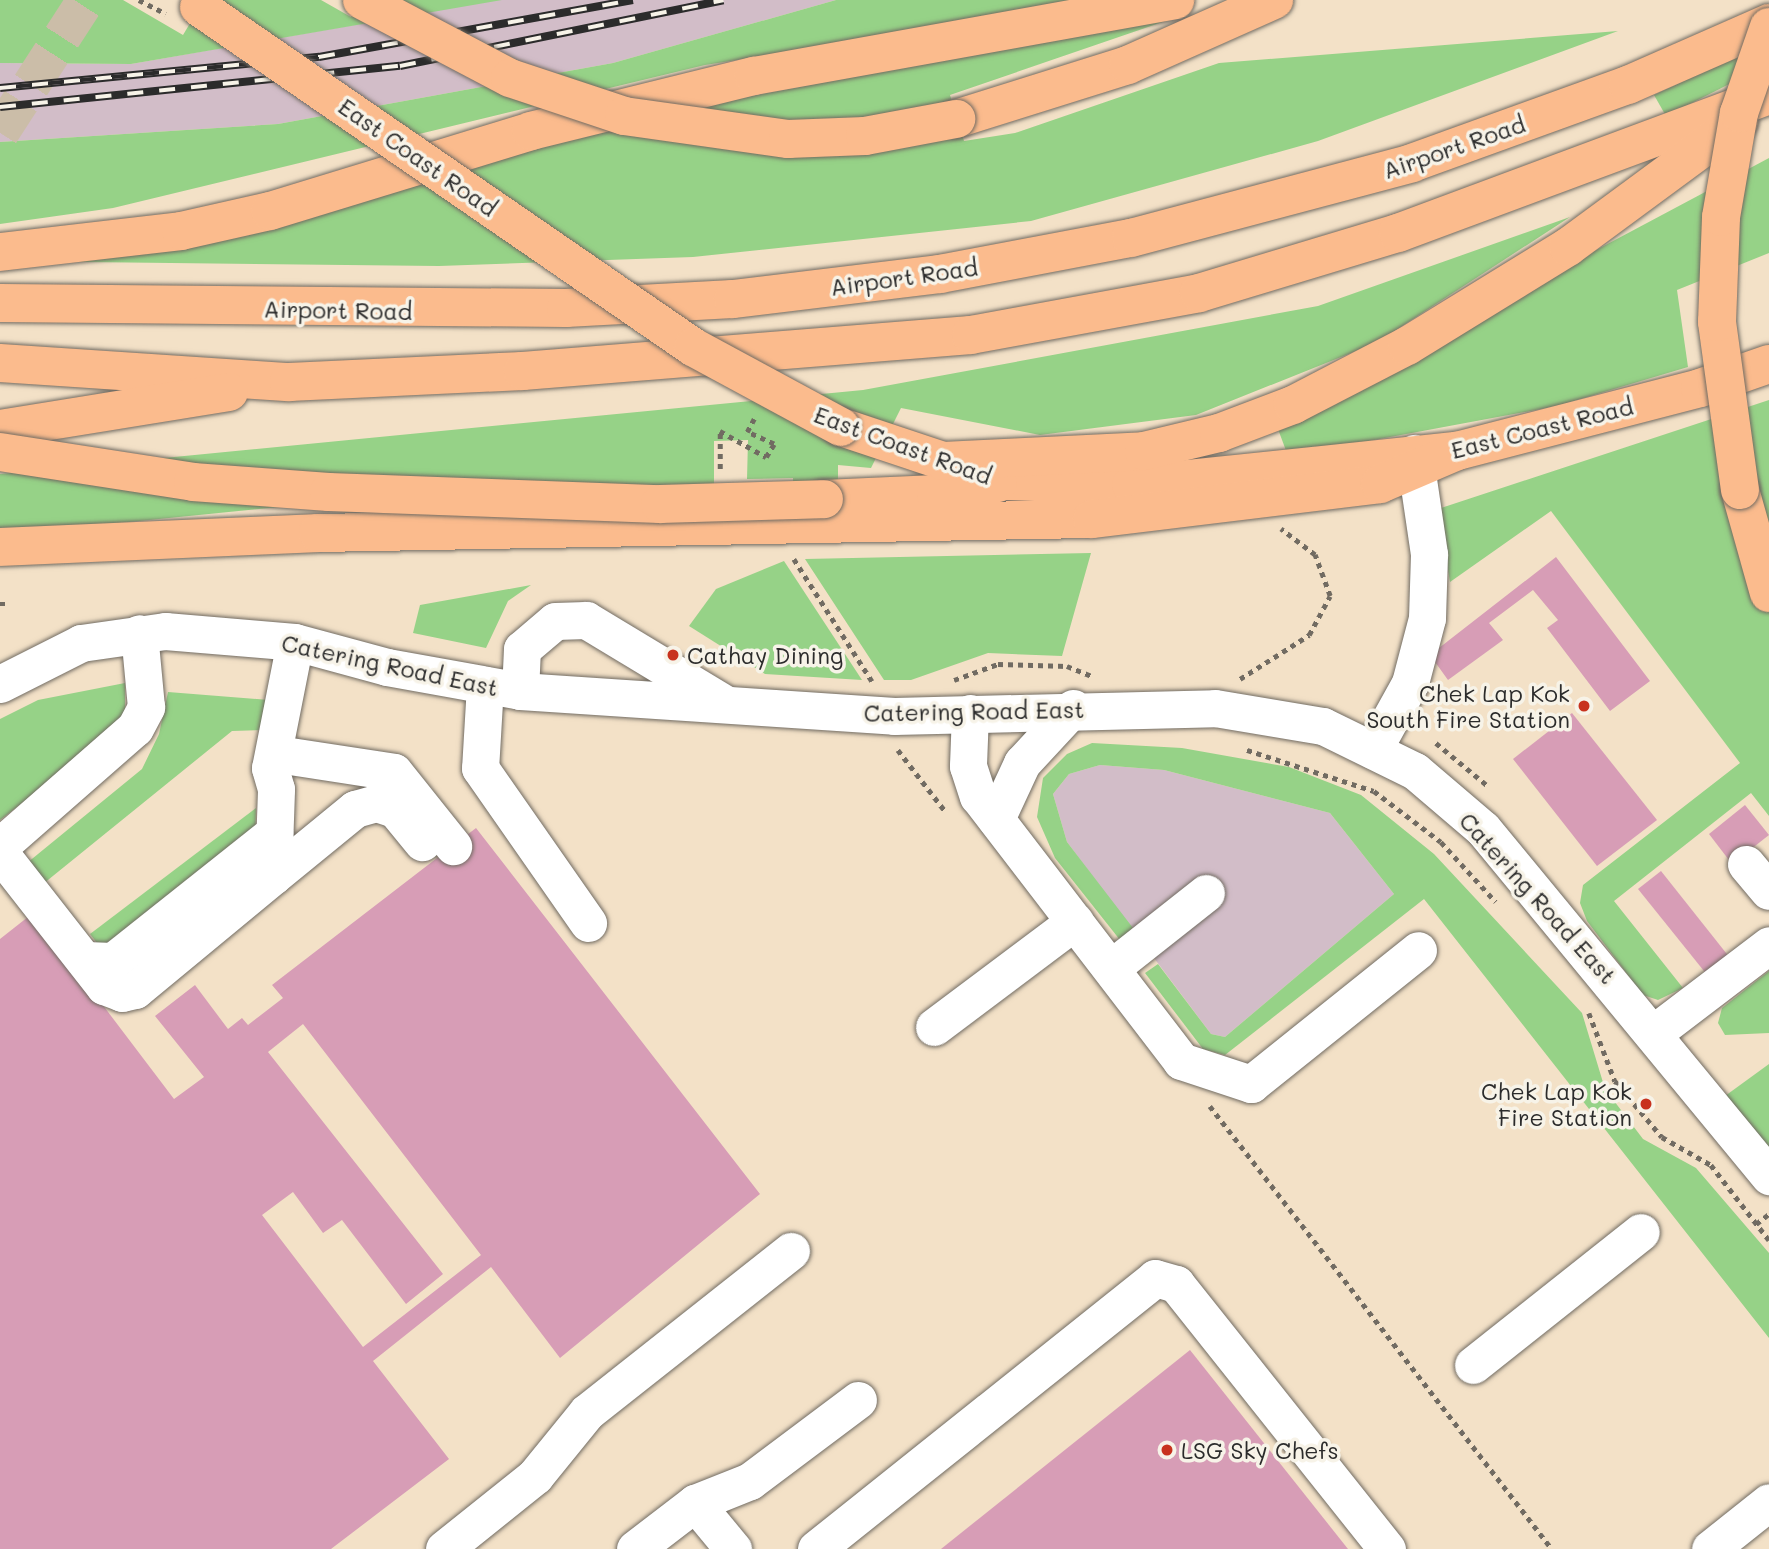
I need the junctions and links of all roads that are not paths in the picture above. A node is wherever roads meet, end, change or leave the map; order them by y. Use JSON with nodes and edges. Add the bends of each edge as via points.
{"nodes":[{"id":1,"x":362,"y":0,"type":"edge"},
{"id":2,"x":1175,"y":0,"type":"edge"},
{"id":3,"x":1274,"y":0,"type":"edge"},
{"id":4,"x":193,"y":4,"type":"edge"},
{"id":5,"x":1769,"y":25,"type":"edge"},
{"id":6,"x":1769,"y":97,"type":"edge"},
{"id":7,"x":0,"y":252,"type":"edge"},
{"id":8,"x":0,"y":303,"type":"edge"},
{"id":9,"x":0,"y":363,"type":"edge"},
{"id":10,"x":1769,"y":364,"type":"edge"},
{"id":11,"x":289,"y":382,"type":"junction"},
{"id":12,"x":0,"y":429,"type":"edge"},
{"id":13,"x":0,"y":452,"type":"edge"},
{"id":14,"x":943,"y":461,"type":"junction"},
{"id":15,"x":1416,"y":462,"type":"junction"},
{"id":16,"x":1003,"y":481,"type":"junction"},
{"id":17,"x":0,"y":547,"type":"edge"},
{"id":18,"x":1769,"y":593,"type":"edge"},
{"id":19,"x":139,"y":633,"type":"junction"},
{"id":20,"x":295,"y":642,"type":"junction"},
{"id":21,"x":0,"y":684,"type":"edge"},
{"id":22,"x":503,"y":688,"type":"junction"},
{"id":23,"x":725,"y":704,"type":"junction"},
{"id":24,"x":1073,"y":708,"type":"junction"},
{"id":25,"x":970,"y":713,"type":"junction"},
{"id":26,"x":1373,"y":750,"type":"junction"},
{"id":27,"x":273,"y":761,"type":"junction"},
{"id":28,"x":996,"y":819,"type":"junction"},
{"id":29,"x":274,"y":833,"type":"junction"},
{"id":30,"x":0,"y":846,"type":"edge"},
{"id":31,"x":0,"y":853,"type":"edge"},
{"id":32,"x":273,"y":876,"type":"junction"},
{"id":33,"x":1206,"y":893,"type":"dead end"},
{"id":34,"x":1075,"y":921,"type":"junction"},
{"id":35,"x":588,"y":923,"type":"dead end"},
{"id":36,"x":1769,"y":945,"type":"edge"},
{"id":37,"x":1418,"y":950,"type":"dead end"},
{"id":38,"x":85,"y":960,"type":"junction"},
{"id":39,"x":1111,"y":968,"type":"junction"},
{"id":40,"x":934,"y":1027,"type":"dead end"},
{"id":41,"x":1656,"y":1032,"type":"junction"},
{"id":42,"x":1769,"y":1176,"type":"edge"},
{"id":43,"x":1641,"y":1231,"type":"dead end"},
{"id":44,"x":791,"y":1251,"type":"dead end"},
{"id":45,"x":1474,"y":1365,"type":"dead end"},
{"id":46,"x":858,"y":1400,"type":"dead end"},
{"id":47,"x":1769,"y":1502,"type":"edge"},
{"id":48,"x":695,"y":1503,"type":"junction"},
{"id":49,"x":1750,"y":1538,"type":"edge"},
{"id":50,"x":444,"y":1549,"type":"edge"},
{"id":51,"x":635,"y":1549,"type":"edge"},
{"id":52,"x":733,"y":1549,"type":"edge"},
{"id":53,"x":816,"y":1549,"type":"edge"},
{"id":54,"x":1387,"y":1549,"type":"edge"},
{"id":55,"x":1710,"y":1549,"type":"edge"}],
"edges":[{"from":1,"to":3,"type":"main road","bridge":true,"via":[[510,78],[624,116],[788,139],[864,136],[956,119],[1128,65]]},
{"from":2,"to":7,"type":"main road","via":[[754,76],[531,131],[270,211],[181,231]]},
{"from":4,"to":14,"type":"main road","name":"East Coast Road","bridge":true,"via":[[693,347],[841,427]]},
{"from":5,"to":8,"type":"main road","name":"Airport Road","via":[[1628,85],[1412,163],[1131,238],[940,274],[733,299],[566,309]]},
{"from":5,"to":18,"type":"main road","bridge":true,"via":[[1740,113],[1721,218],[1717,322],[1740,490]]},
{"from":6,"to":11,"type":"main road","via":[[1398,233],[1108,314],[845,348]]},
{"from":6,"to":14,"type":"main road","via":[[1568,247],[1408,346],[1293,405],[1219,433],[1144,451]]},
{"from":9,"to":11,"type":"main road"},
{"from":10,"to":15,"type":"main road","name":"East Coast Road"},
{"from":11,"to":12,"type":"main road"},
{"from":13,"to":16,"type":"main road","bridge":true,"via":[[180,480],[356,494],[660,504],[936,494]]},
{"from":14,"to":16,"type":"main road","name":"East Coast Road"},
{"from":15,"to":16,"type":"main road","name":"East Coast Road","via":[[1131,485]]},
{"from":15,"to":17,"type":"main road","via":[[1380,484],[1092,519],[626,532],[318,533]]},
{"from":15,"to":26,"type":"street","via":[[1429,554],[1427,618],[1410,683]]},
{"from":19,"to":20,"type":"street","name":"Catering Road East"},
{"from":19,"to":21,"type":"street","name":"Catering Road East","via":[[81,643]]},
{"from":19,"to":30,"type":"street","via":[[146,707],[135,728]]},
{"from":20,"to":22,"type":"street","name":"Catering Road East"},
{"from":20,"to":27,"type":"street"},
{"from":22,"to":23,"type":"street","name":"Catering Road East"},
{"from":22,"to":23,"type":"street","via":[[522,649],[555,621],[586,620]]},
{"from":22,"to":35,"type":"street","via":[[480,768]]},
{"from":23,"to":25,"type":"street","name":"Catering Road East","via":[[894,716]]},
{"from":24,"to":25,"type":"street","name":"Catering Road East"},
{"from":24,"to":26,"type":"street","name":"Catering Road East","via":[[1215,708],[1324,726]]},
{"from":24,"to":28,"type":"street","via":[[1022,763]]},
{"from":25,"to":28,"type":"street","via":[[968,766],[978,796]]},
{"from":26,"to":41,"type":"street","name":"Catering Road East","via":[[1415,771],[1483,829]]},
{"from":27,"to":29,"type":"street"},
{"from":27,"to":32,"type":"street","via":[[394,772],[444,852],[395,809],[376,803],[355,809]]},
{"from":28,"to":34,"type":"street"},
{"from":29,"to":32,"type":"street"},
{"from":29,"to":38,"type":"street","via":[[113,961]]},
{"from":31,"to":38,"type":"street"},
{"from":32,"to":38,"type":"street","via":[[135,990],[113,992]]},
{"from":33,"to":39,"type":"street"},
{"from":34,"to":39,"type":"street"},
{"from":34,"to":40,"type":"street"},
{"from":36,"to":41,"type":"street"},
{"from":37,"to":39,"type":"street","via":[[1251,1084],[1181,1062]]},
{"from":41,"to":42,"type":"street","name":"Catering Road East"},
{"from":43,"to":45,"type":"street"},
{"from":44,"to":50,"type":"street","via":[[587,1412],[535,1476]]},
{"from":46,"to":48,"type":"street","via":[[750,1481]]},
{"from":47,"to":49,"type":"street"},
{"from":48,"to":51,"type":"street"},
{"from":48,"to":52,"type":"street"},
{"from":49,"to":55,"type":"street"},
{"from":53,"to":54,"type":"street","via":[[1155,1279],[1176,1284]]}]}
